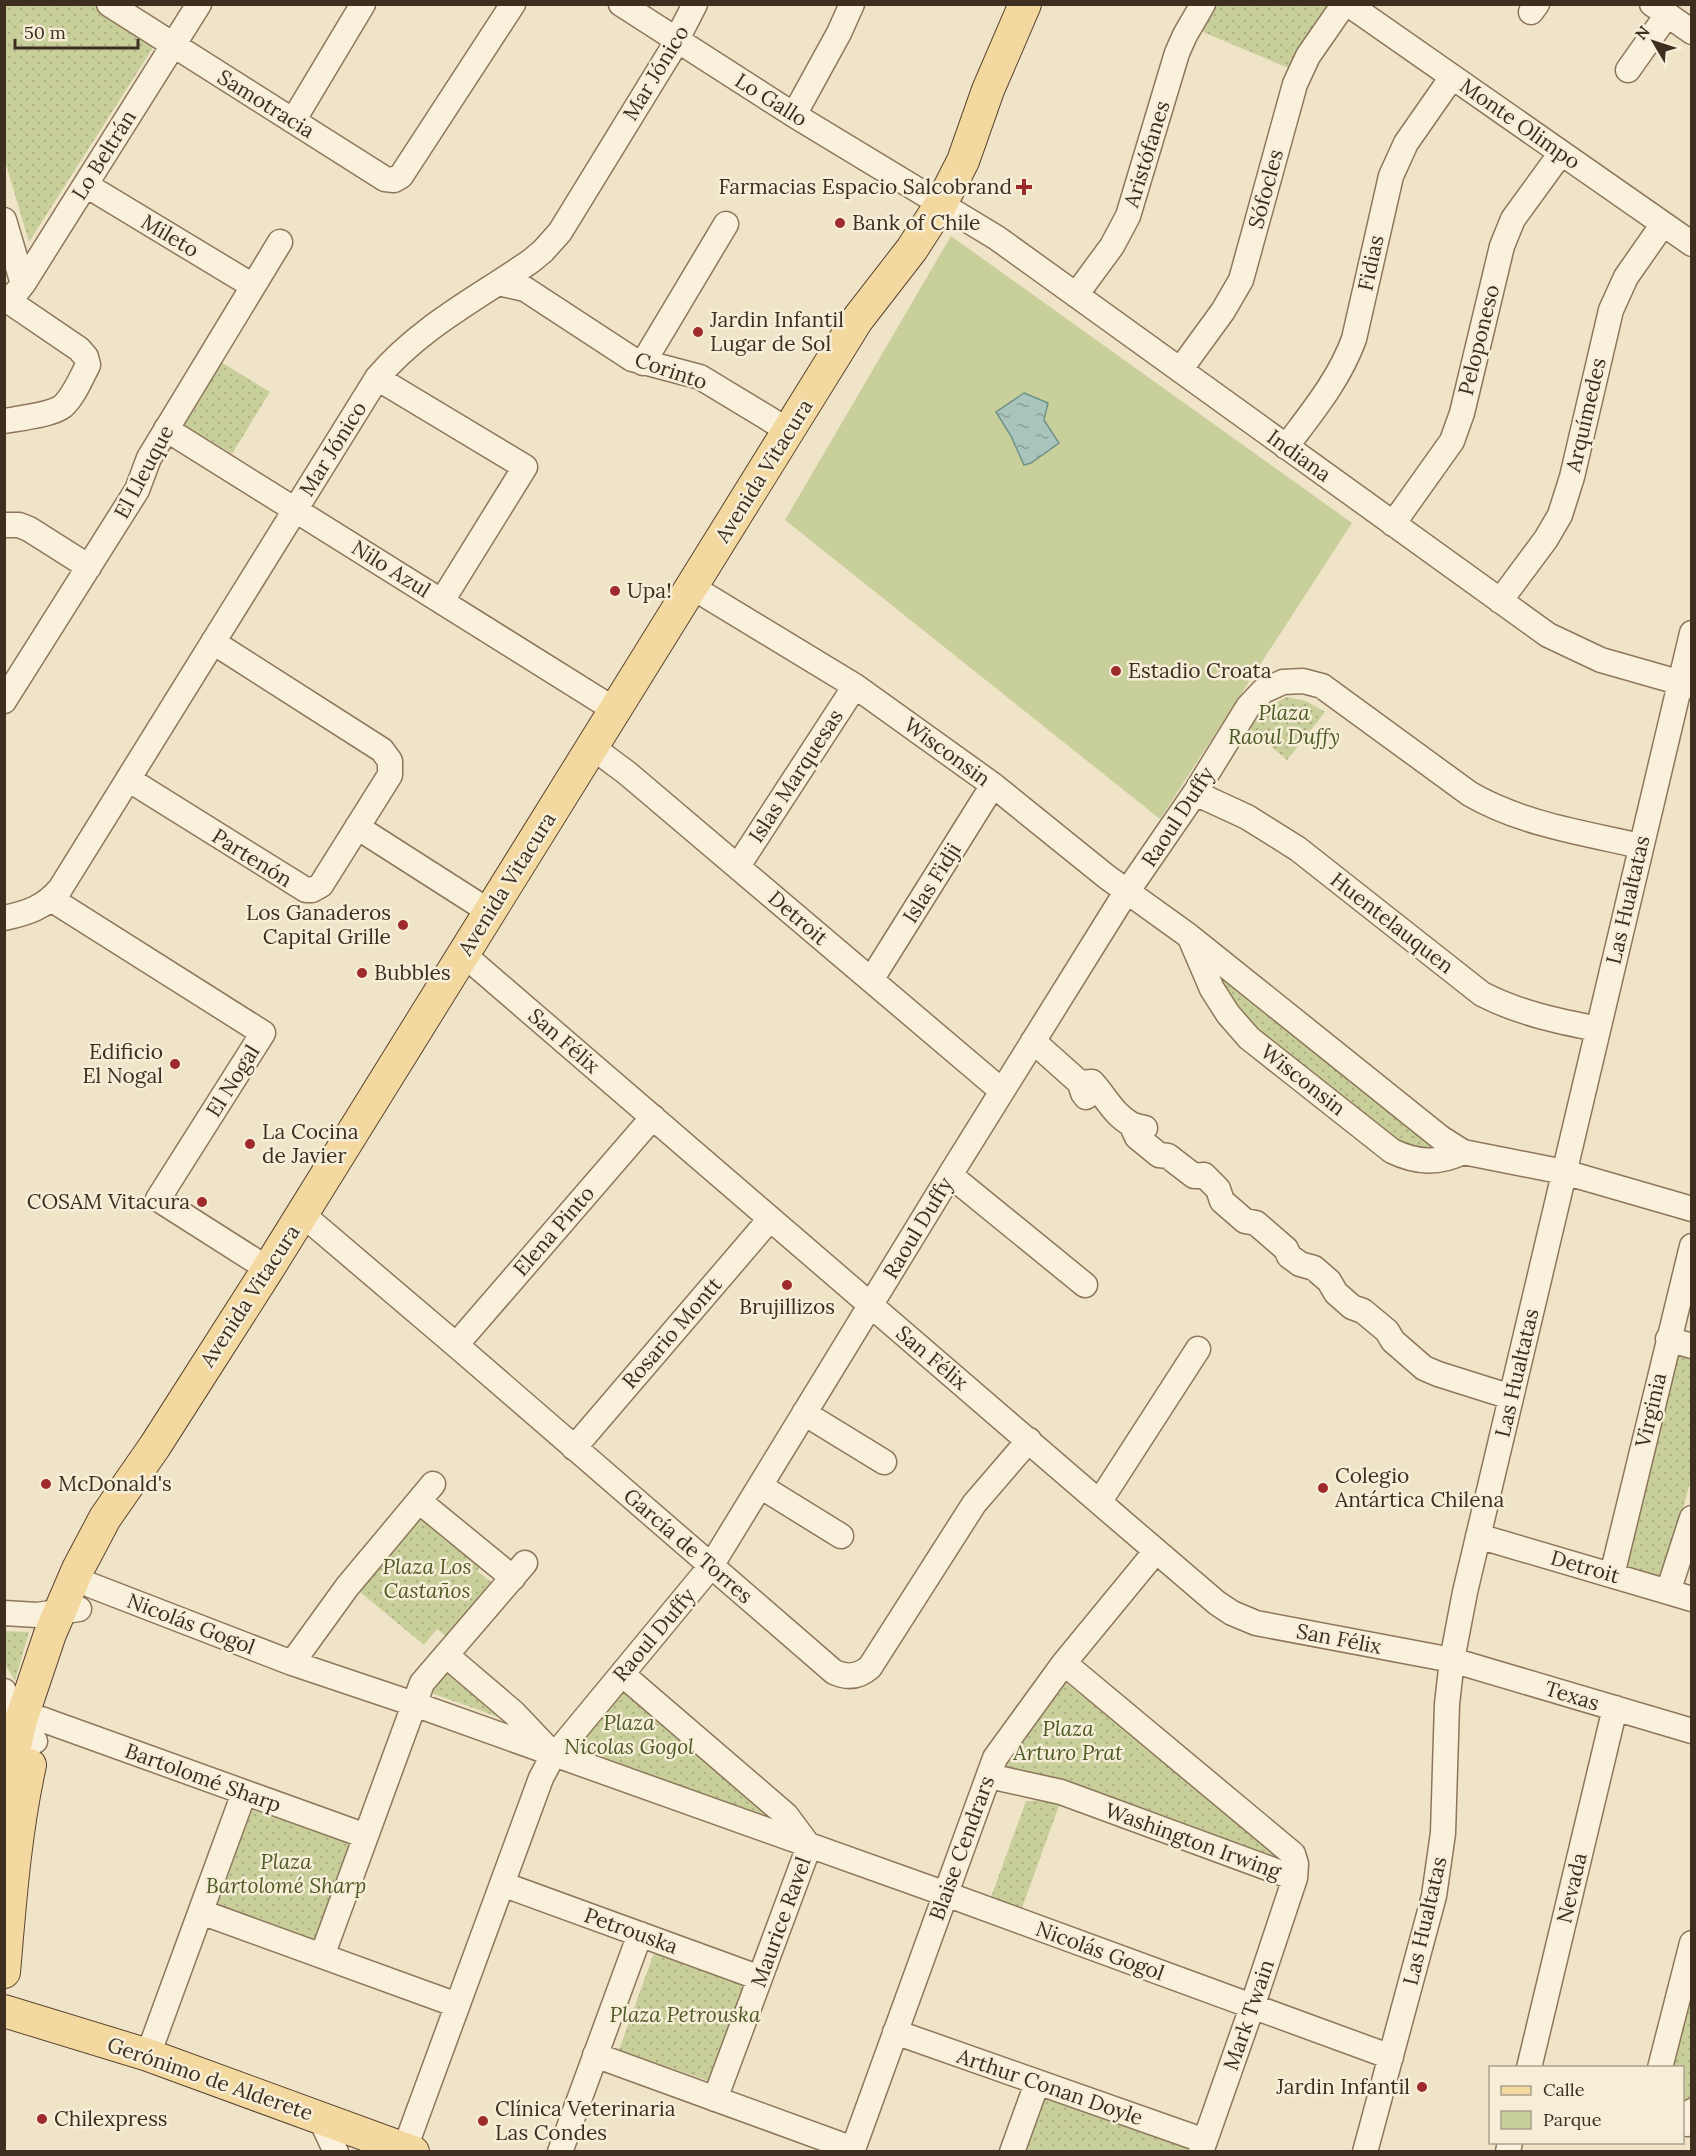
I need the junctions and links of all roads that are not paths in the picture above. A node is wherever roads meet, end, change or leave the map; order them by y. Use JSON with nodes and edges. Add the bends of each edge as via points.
{"nodes":[{"id":1,"x":109,"y":4,"type":"edge"},
{"id":2,"x":199,"y":4,"type":"edge"},
{"id":3,"x":363,"y":4,"type":"edge"},
{"id":4,"x":513,"y":4,"type":"edge"},
{"id":5,"x":621,"y":4,"type":"edge"},
{"id":6,"x":695,"y":4,"type":"edge"},
{"id":7,"x":852,"y":4,"type":"edge"},
{"id":8,"x":1025,"y":4,"type":"edge"},
{"id":9,"x":1203,"y":4,"type":"edge"},
{"id":10,"x":1346,"y":4,"type":"edge"},
{"id":11,"x":1659,"y":10,"type":"edge"},
{"id":12,"x":1692,"y":32,"type":"edge"},
{"id":13,"x":676,"y":40,"type":"junction"},
{"id":14,"x":173,"y":45,"type":"junction"},
{"id":15,"x":1628,"y":70,"type":"dead end"},
{"id":16,"x":1452,"y":77,"type":"junction"},
{"id":17,"x":794,"y":115,"type":"junction"},
{"id":18,"x":293,"y":121,"type":"junction"},
{"id":19,"x":1561,"y":153,"type":"junction"},
{"id":20,"x":86,"y":185,"type":"junction"},
{"id":21,"x":932,"y":199,"type":"junction"},
{"id":22,"x":4,"y":220,"type":"edge"},
{"id":23,"x":726,"y":224,"type":"dead end"},
{"id":24,"x":1663,"y":224,"type":"junction"},
{"id":25,"x":280,"y":242,"type":"dead end"},
{"id":26,"x":1692,"y":244,"type":"edge"},
{"id":27,"x":523,"y":278,"type":"junction"},
{"id":28,"x":498,"y":283,"type":"joint"},
{"id":29,"x":254,"y":286,"type":"junction"},
{"id":30,"x":11,"y":295,"type":"edge"},
{"id":31,"x":1076,"y":295,"type":"junction"},
{"id":32,"x":643,"y":363,"type":"junction"},
{"id":33,"x":1180,"y":370,"type":"junction"},
{"id":34,"x":377,"y":378,"type":"junction"},
{"id":35,"x":4,"y":421,"type":"edge"},
{"id":36,"x":166,"y":429,"type":"junction"},
{"id":37,"x":789,"y":431,"type":"junction"},
{"id":38,"x":1286,"y":447,"type":"junction"},
{"id":39,"x":296,"y":509,"type":"junction"},
{"id":40,"x":1393,"y":524,"type":"junction"},
{"id":41,"x":4,"y":525,"type":"edge"},
{"id":42,"x":89,"y":567,"type":"junction"},
{"id":43,"x":692,"y":587,"type":"junction"},
{"id":44,"x":442,"y":601,"type":"junction"},
{"id":45,"x":1500,"y":601,"type":"junction"},
{"id":46,"x":1692,"y":633,"type":"edge"},
{"id":47,"x":213,"y":642,"type":"junction"},
{"id":48,"x":1686,"y":684,"type":"edge"},
{"id":49,"x":855,"y":686,"type":"junction"},
{"id":50,"x":4,"y":701,"type":"edge"},
{"id":51,"x":615,"y":710,"type":"junction"},
{"id":52,"x":592,"y":747,"type":"junction"},
{"id":53,"x":128,"y":779,"type":"junction"},
{"id":54,"x":993,"y":785,"type":"junction"},
{"id":55,"x":1195,"y":793,"type":"junction"},
{"id":56,"x":357,"y":827,"type":"junction"},
{"id":57,"x":1641,"y":846,"type":"junction"},
{"id":58,"x":738,"y":866,"type":"junction"},
{"id":59,"x":1127,"y":892,"type":"junction"},
{"id":60,"x":51,"y":899,"type":"junction"},
{"id":61,"x":490,"y":912,"type":"junction"},
{"id":62,"x":4,"y":918,"type":"edge"},
{"id":63,"x":1189,"y":936,"type":"junction"},
{"id":64,"x":463,"y":954,"type":"junction"},
{"id":65,"x":871,"y":980,"type":"junction"},
{"id":66,"x":1598,"y":1029,"type":"junction"},
{"id":67,"x":1033,"y":1041,"type":"junction"},
{"id":68,"x":1002,"y":1091,"type":"junction"},
{"id":69,"x":653,"y":1117,"type":"junction"},
{"id":70,"x":1463,"y":1152,"type":"junction"},
{"id":71,"x":1564,"y":1172,"type":"junction"},
{"id":72,"x":950,"y":1175,"type":"junction"},
{"id":73,"x":1692,"y":1209,"type":"edge"},
{"id":74,"x":302,"y":1214,"type":"junction"},
{"id":75,"x":770,"y":1219,"type":"junction"},
{"id":76,"x":1692,"y":1246,"type":"edge"},
{"id":77,"x":268,"y":1269,"type":"junction"},
{"id":78,"x":1085,"y":1285,"type":"dead end"},
{"id":79,"x":870,"y":1305,"type":"junction"},
{"id":80,"x":1668,"y":1340,"type":"junction"},
{"id":81,"x":456,"y":1345,"type":"junction"},
{"id":82,"x":1692,"y":1346,"type":"edge"},
{"id":83,"x":1198,"y":1349,"type":"dead end"},
{"id":84,"x":1512,"y":1390,"type":"junction"},
{"id":85,"x":804,"y":1413,"type":"junction"},
{"id":86,"x":1029,"y":1440,"type":"junction"},
{"id":87,"x":154,"y":1446,"type":"junction"},
{"id":88,"x":574,"y":1448,"type":"junction"},
{"id":89,"x":884,"y":1462,"type":"dead end"},
{"id":90,"x":760,"y":1486,"type":"junction"},
{"id":91,"x":1100,"y":1501,"type":"junction"},
{"id":92,"x":1692,"y":1518,"type":"edge"},
{"id":93,"x":841,"y":1536,"type":"dead end"},
{"id":94,"x":1478,"y":1536,"type":"junction"},
{"id":95,"x":1156,"y":1551,"type":"junction"},
{"id":96,"x":711,"y":1566,"type":"junction"},
{"id":97,"x":1612,"y":1575,"type":"junction"},
{"id":98,"x":1668,"y":1592,"type":"junction"},
{"id":99,"x":1692,"y":1599,"type":"edge"},
{"id":100,"x":76,"y":1602,"type":"junction"},
{"id":101,"x":4,"y":1613,"type":"edge"},
{"id":102,"x":446,"y":1655,"type":"junction"},
{"id":103,"x":1452,"y":1660,"type":"junction"},
{"id":104,"x":292,"y":1663,"type":"junction"},
{"id":105,"x":1064,"y":1663,"type":"junction"},
{"id":106,"x":622,"y":1674,"type":"junction"},
{"id":107,"x":4,"y":1691,"type":"edge"},
{"id":108,"x":414,"y":1704,"type":"junction"},
{"id":109,"x":1615,"y":1708,"type":"junction"},
{"id":110,"x":32,"y":1727,"type":"junction"},
{"id":111,"x":1692,"y":1731,"type":"edge"},
{"id":112,"x":554,"y":1755,"type":"junction"},
{"id":113,"x":989,"y":1776,"type":"junction"},
{"id":114,"x":244,"y":1792,"type":"junction"},
{"id":115,"x":4,"y":1794,"type":"edge"},
{"id":116,"x":366,"y":1836,"type":"junction"},
{"id":117,"x":809,"y":1846,"type":"junction"},
{"id":118,"x":1295,"y":1878,"type":"junction"},
{"id":119,"x":502,"y":1884,"type":"junction"},
{"id":120,"x":946,"y":1893,"type":"junction"},
{"id":121,"x":201,"y":1912,"type":"junction"},
{"id":122,"x":640,"y":1934,"type":"junction"},
{"id":123,"x":1692,"y":1943,"type":"edge"},
{"id":124,"x":322,"y":1956,"type":"junction"},
{"id":125,"x":4,"y":1972,"type":"edge"},
{"id":126,"x":760,"y":1978,"type":"junction"},
{"id":127,"x":458,"y":2005,"type":"junction"},
{"id":128,"x":1252,"y":2007,"type":"junction"},
{"id":129,"x":4,"y":2011,"type":"edge"},
{"id":130,"x":895,"y":2032,"type":"junction"},
{"id":131,"x":148,"y":2055,"type":"junction"},
{"id":132,"x":595,"y":2055,"type":"junction"},
{"id":133,"x":1391,"y":2057,"type":"junction"},
{"id":134,"x":1529,"y":2066,"type":"edge"},
{"id":135,"x":1660,"y":2066,"type":"edge"},
{"id":136,"x":1037,"y":2083,"type":"junction"},
{"id":137,"x":715,"y":2099,"type":"junction"},
{"id":138,"x":342,"y":2144,"type":"edge"},
{"id":139,"x":1203,"y":2146,"type":"edge"},
{"id":140,"x":409,"y":2150,"type":"edge"},
{"id":141,"x":852,"y":2150,"type":"edge"},
{"id":142,"x":560,"y":2151,"type":"edge"},
{"id":143,"x":1012,"y":2151,"type":"edge"},
{"id":144,"x":1365,"y":2151,"type":"edge"}],
"edges":[{"from":1,"to":14,"type":"street","name":"Samotracia"},
{"from":2,"to":14,"type":"street","name":"Lo Beltrán"},
{"from":3,"to":18,"type":"street"},
{"from":4,"to":18,"type":"street","name":"Samotracia","via":[[402,176],[385,179]]},
{"from":5,"to":13,"type":"street","name":"Lo Gallo"},
{"from":6,"to":13,"type":"street","name":"Mar Jónico"},
{"from":7,"to":17,"type":"street"},
{"from":8,"to":21,"type":"main road","name":"Avenida Vitacura","via":[[988,90],[945,152]]},
{"from":9,"to":31,"type":"street","name":"Aristófanes","via":[[1177,53],[1121,232]]},
{"from":10,"to":16,"type":"street","name":"Monte Olimpo"},
{"from":10,"to":33,"type":"street","name":"Sófocles","via":[[1308,56],[1295,84],[1241,280]]},
{"from":11,"to":12,"type":"street"},
{"from":11,"to":15,"type":"street"},
{"from":13,"to":17,"type":"street","name":"Lo Gallo"},
{"from":13,"to":27,"type":"street","name":"Mar Jónico","via":[[560,232]]},
{"from":14,"to":18,"type":"street","name":"Samotracia"},
{"from":14,"to":20,"type":"street","name":"Lo Beltrán"},
{"from":16,"to":19,"type":"street","name":"Monte Olimpo"},
{"from":16,"to":38,"type":"street","name":"Fidias","via":[[1406,143],[1391,176],[1347,357],[1330,388]]},
{"from":17,"to":21,"type":"street","name":"Lo Gallo"},
{"from":19,"to":24,"type":"street","name":"Monte Olimpo"},
{"from":19,"to":40,"type":"street","name":"Peloponeso","via":[[1513,219],[1502,246],[1452,441]]},
{"from":20,"to":29,"type":"street","name":"Mileto"},
{"from":20,"to":30,"type":"street","name":"Lo Beltrán"},
{"from":21,"to":31,"type":"street","name":"Indiana","via":[[997,238]]},
{"from":21,"to":37,"type":"main road","name":"Avenida Vitacura","via":[[884,260],[857,320]]},
{"from":22,"to":30,"type":"street"},
{"from":23,"to":32,"type":"street"},
{"from":24,"to":26,"type":"street","name":"Monte Olimpo"},
{"from":24,"to":45,"type":"street","name":"Arquímedes","via":[[1633,265],[1611,310],[1560,514]]},
{"from":25,"to":29,"type":"street","name":"El Lleuque"},
{"from":27,"to":28,"type":"street","name":"Corinto"},
{"from":27,"to":32,"type":"street","name":"Corinto","via":[[632,360]]},
{"from":28,"to":34,"type":"street","name":"Mar Jónico","via":[[434,325]]},
{"from":29,"to":36,"type":"street","name":"El Lleuque"},
{"from":30,"to":35,"type":"street","via":[[79,349],[88,365],[63,406]]},
{"from":31,"to":33,"type":"street","name":"Indiana"},
{"from":32,"to":37,"type":"street","name":"Corinto","via":[[700,377]]},
{"from":33,"to":38,"type":"street","name":"Indiana"},
{"from":34,"to":39,"type":"street","name":"Mar Jónico"},
{"from":34,"to":44,"type":"street","via":[[525,467]]},
{"from":36,"to":39,"type":"street","name":"Nilo Azul"},
{"from":36,"to":42,"type":"street","name":"El Lleuque","via":[[137,490]]},
{"from":37,"to":43,"type":"main road","name":"Avenida Vitacura"},
{"from":38,"to":40,"type":"street","name":"Indiana"},
{"from":39,"to":44,"type":"street","name":"Nilo Azul"},
{"from":39,"to":47,"type":"street","name":"Mar Jónico"},
{"from":40,"to":45,"type":"street","name":"Indiana"},
{"from":41,"to":42,"type":"street","via":[[29,529]]},
{"from":42,"to":50,"type":"street","name":"El Lleuque"},
{"from":43,"to":49,"type":"street","name":"Wisconsin"},
{"from":43,"to":51,"type":"main road","name":"Avenida Vitacura"},
{"from":44,"to":51,"type":"street","name":"Nilo Azul"},
{"from":45,"to":48,"type":"street","name":"Indiana","via":[[1548,635],[1581,652]]},
{"from":46,"to":48,"type":"street","name":"Las Hualtatas"},
{"from":47,"to":53,"type":"street","name":"Mar Jónico"},
{"from":47,"to":56,"type":"street","name":"Partenón","via":[[387,755],[390,775]]},
{"from":48,"to":57,"type":"street","name":"Las Hualtatas"},
{"from":49,"to":54,"type":"street","name":"Wisconsin"},
{"from":49,"to":58,"type":"street","name":"Islas Marquesas"},
{"from":51,"to":52,"type":"main road","name":"Avenida Vitacura"},
{"from":52,"to":58,"type":"street","name":"Detroit"},
{"from":52,"to":61,"type":"main road","name":"Avenida Vitacura"},
{"from":53,"to":56,"type":"street","name":"Partenón","via":[[306,890],[321,885]]},
{"from":53,"to":60,"type":"street","name":"Mar Jónico"},
{"from":54,"to":59,"type":"street","name":"Wisconsin"},
{"from":54,"to":65,"type":"street","name":"Islas Fidji"},
{"from":55,"to":57,"type":"street","name":"Raoul Duffy","via":[[1255,698],[1283,682],[1303,681],[1322,686],[1489,805],[1521,818]]},
{"from":55,"to":59,"type":"street","name":"Raoul Duffy"},
{"from":55,"to":66,"type":"street","name":"Huentelauquen","via":[[1247,817],[1298,849],[1482,994],[1529,1014]]},
{"from":56,"to":61,"type":"street"},
{"from":57,"to":66,"type":"street","name":"Las Hualtatas"},
{"from":58,"to":65,"type":"street","name":"Detroit"},
{"from":59,"to":63,"type":"street","name":"Wisconsin"},
{"from":59,"to":67,"type":"street","name":"Raoul Duffy"},
{"from":60,"to":62,"type":"street","name":"Mar Jónico","via":[[33,911]]},
{"from":60,"to":77,"type":"street","name":"El Nogal","via":[[263,1033],[158,1199]]},
{"from":61,"to":64,"type":"main road","name":"Avenida Vitacura"},
{"from":63,"to":70,"type":"street","name":"Wisconsin"},
{"from":63,"to":70,"type":"street","name":"Wisconsin","via":[[1212,989],[1249,1038],[1365,1130],[1392,1151],[1415,1160],[1439,1161]]},
{"from":64,"to":69,"type":"street","name":"San Félix"},
{"from":64,"to":74,"type":"main road","name":"Avenida Vitacura"},
{"from":65,"to":68,"type":"street","name":"Detroit"},
{"from":66,"to":71,"type":"street","name":"Las Hualtatas"},
{"from":67,"to":68,"type":"street","name":"Raoul Duffy"},
{"from":67,"to":84,"type":"street","via":[[1080,1083],[1092,1082],[1122,1117],[1144,1128],[1167,1148],[1168,1156],[1194,1176],[1204,1175],[1222,1201],[1245,1221],[1256,1223],[1294,1260],[1314,1268],[1344,1300],[1387,1330],[1393,1341],[1424,1368]]},
{"from":68,"to":72,"type":"street","name":"Raoul Duffy"},
{"from":69,"to":75,"type":"street","name":"San Félix"},
{"from":69,"to":81,"type":"street","name":"Elena Pinto"},
{"from":70,"to":71,"type":"street","name":"Wisconsin"},
{"from":71,"to":73,"type":"street","name":"Wisconsin"},
{"from":71,"to":84,"type":"street","name":"Las Hualtatas"},
{"from":72,"to":78,"type":"street"},
{"from":72,"to":79,"type":"street","name":"Raoul Duffy"},
{"from":74,"to":77,"type":"main road","name":"Avenida Vitacura"},
{"from":74,"to":81,"type":"street","name":"García de Torres"},
{"from":75,"to":79,"type":"street","name":"San Félix"},
{"from":75,"to":88,"type":"street","name":"Rosario Montt"},
{"from":76,"to":80,"type":"street","name":"Virginia"},
{"from":77,"to":87,"type":"main road","name":"Avenida Vitacura"},
{"from":79,"to":85,"type":"street","name":"Raoul Duffy"},
{"from":79,"to":86,"type":"street","name":"San Félix"},
{"from":80,"to":82,"type":"street"},
{"from":80,"to":97,"type":"street","name":"Virginia"},
{"from":81,"to":88,"type":"street","name":"García de Torres"},
{"from":83,"to":91,"type":"street"},
{"from":84,"to":94,"type":"street","name":"Las Hualtatas"},
{"from":85,"to":89,"type":"street"},
{"from":85,"to":90,"type":"street","name":"Raoul Duffy"},
{"from":86,"to":91,"type":"street","name":"San Félix"},
{"from":86,"to":96,"type":"street","name":"García de Torres","via":[[974,1504],[870,1667],[857,1675],[834,1672]]},
{"from":87,"to":100,"type":"main road","name":"Avenida Vitacura"},
{"from":87,"to":100,"type":"main road","name":"Avenida Vitacura","via":[[105,1518]]},
{"from":88,"to":96,"type":"street","name":"García de Torres"},
{"from":90,"to":93,"type":"street"},
{"from":90,"to":96,"type":"street","name":"Raoul Duffy"},
{"from":91,"to":95,"type":"street","name":"San Félix"},
{"from":92,"to":98,"type":"street"},
{"from":94,"to":97,"type":"street","name":"Detroit"},
{"from":94,"to":103,"type":"street","name":"Las Hualtatas"},
{"from":95,"to":103,"type":"street","name":"San Félix","via":[[1217,1603],[1257,1623]]},
{"from":95,"to":105,"type":"street","name":"Blaise Cendrars"},
{"from":96,"to":106,"type":"street","name":"Raoul Duffy"},
{"from":97,"to":98,"type":"street","name":"Detroit"},
{"from":98,"to":99,"type":"street","name":"Detroit"},
{"from":100,"to":101,"type":"street","via":[[37,1615]]},
{"from":100,"to":104,"type":"street","name":"Nicolás Gogol"},
{"from":100,"to":110,"type":"main road","name":"Avenida Vitacura"},
{"from":102,"to":104,"type":"street","via":[[519,1571],[426,1492],[347,1587]]},
{"from":102,"to":108,"type":"street","via":[[422,1683]]},
{"from":102,"to":112,"type":"street","name":"Nicolás Gogol","via":[[514,1713]]},
{"from":103,"to":109,"type":"street","name":"Texas"},
{"from":103,"to":133,"type":"street","name":"Las Hualtatas","via":[[1440,1865]]},
{"from":104,"to":108,"type":"street","name":"Nicolás Gogol"},
{"from":105,"to":113,"type":"street","name":"Blaise Cendrars","via":[[995,1758]]},
{"from":105,"to":118,"type":"street","name":"Washington Irwing","via":[[1293,1854]]},
{"from":106,"to":112,"type":"street","name":"Raoul Duffy"},
{"from":106,"to":117,"type":"street","via":[[786,1815]]},
{"from":107,"to":110,"type":"street"},
{"from":108,"to":112,"type":"street","name":"Nicolás Gogol"},
{"from":108,"to":116,"type":"street"},
{"from":109,"to":111,"type":"street","name":"Texas"},
{"from":109,"to":134,"type":"street","name":"Nevada"},
{"from":110,"to":114,"type":"street","name":"Bartolomé Sharp"},
{"from":110,"to":115,"type":"main road","name":"Avenida Vitacura"},
{"from":110,"to":125,"type":"main road","name":"Avenida Vitacura"},
{"from":112,"to":117,"type":"street","name":"Nicolás Gogol"},
{"from":112,"to":119,"type":"street","name":"Raoul Duffy","via":[[541,1778]]},
{"from":113,"to":118,"type":"street","name":"Washington Irwing","via":[[1061,1792]]},
{"from":113,"to":120,"type":"street","name":"Blaise Cendrars"},
{"from":114,"to":116,"type":"street","name":"Bartolomé Sharp"},
{"from":114,"to":121,"type":"street"},
{"from":116,"to":124,"type":"street"},
{"from":117,"to":120,"type":"street","name":"Nicolás Gogol"},
{"from":117,"to":126,"type":"street","name":"Maurice Ravel"},
{"from":118,"to":128,"type":"street","name":"Mark Twain"},
{"from":119,"to":122,"type":"street","name":"Petrouska"},
{"from":119,"to":127,"type":"street","name":"Raoul Duffy"},
{"from":120,"to":128,"type":"street","name":"Nicolás Gogol"},
{"from":120,"to":130,"type":"street","name":"Blaise Cendrars"},
{"from":121,"to":124,"type":"street"},
{"from":121,"to":131,"type":"street"},
{"from":122,"to":126,"type":"street","name":"Petrouska"},
{"from":122,"to":132,"type":"street"},
{"from":123,"to":135,"type":"street"},
{"from":124,"to":127,"type":"street"},
{"from":126,"to":137,"type":"street","name":"Maurice Ravel"},
{"from":127,"to":140,"type":"street","name":"Raoul Duffy"},
{"from":128,"to":133,"type":"street","name":"Nicolás Gogol"},
{"from":128,"to":139,"type":"street","name":"Mark Twain"},
{"from":129,"to":131,"type":"main road","name":"Gerónimo de Alderete"},
{"from":130,"to":136,"type":"street","name":"Arthur Conan Doyle"},
{"from":130,"to":141,"type":"street","name":"Blaise Cendrars"},
{"from":131,"to":138,"type":"main road","name":"Gerónimo de Alderete","via":[[320,2118]]},
{"from":132,"to":137,"type":"street"},
{"from":132,"to":142,"type":"street"},
{"from":133,"to":144,"type":"street","name":"Las Hualtatas"},
{"from":136,"to":139,"type":"street","name":"Arthur Conan Doyle"},
{"from":136,"to":143,"type":"street"},
{"from":137,"to":141,"type":"street"},
{"from":138,"to":140,"type":"main road","name":"Gerónimo de Alderete"}]}
